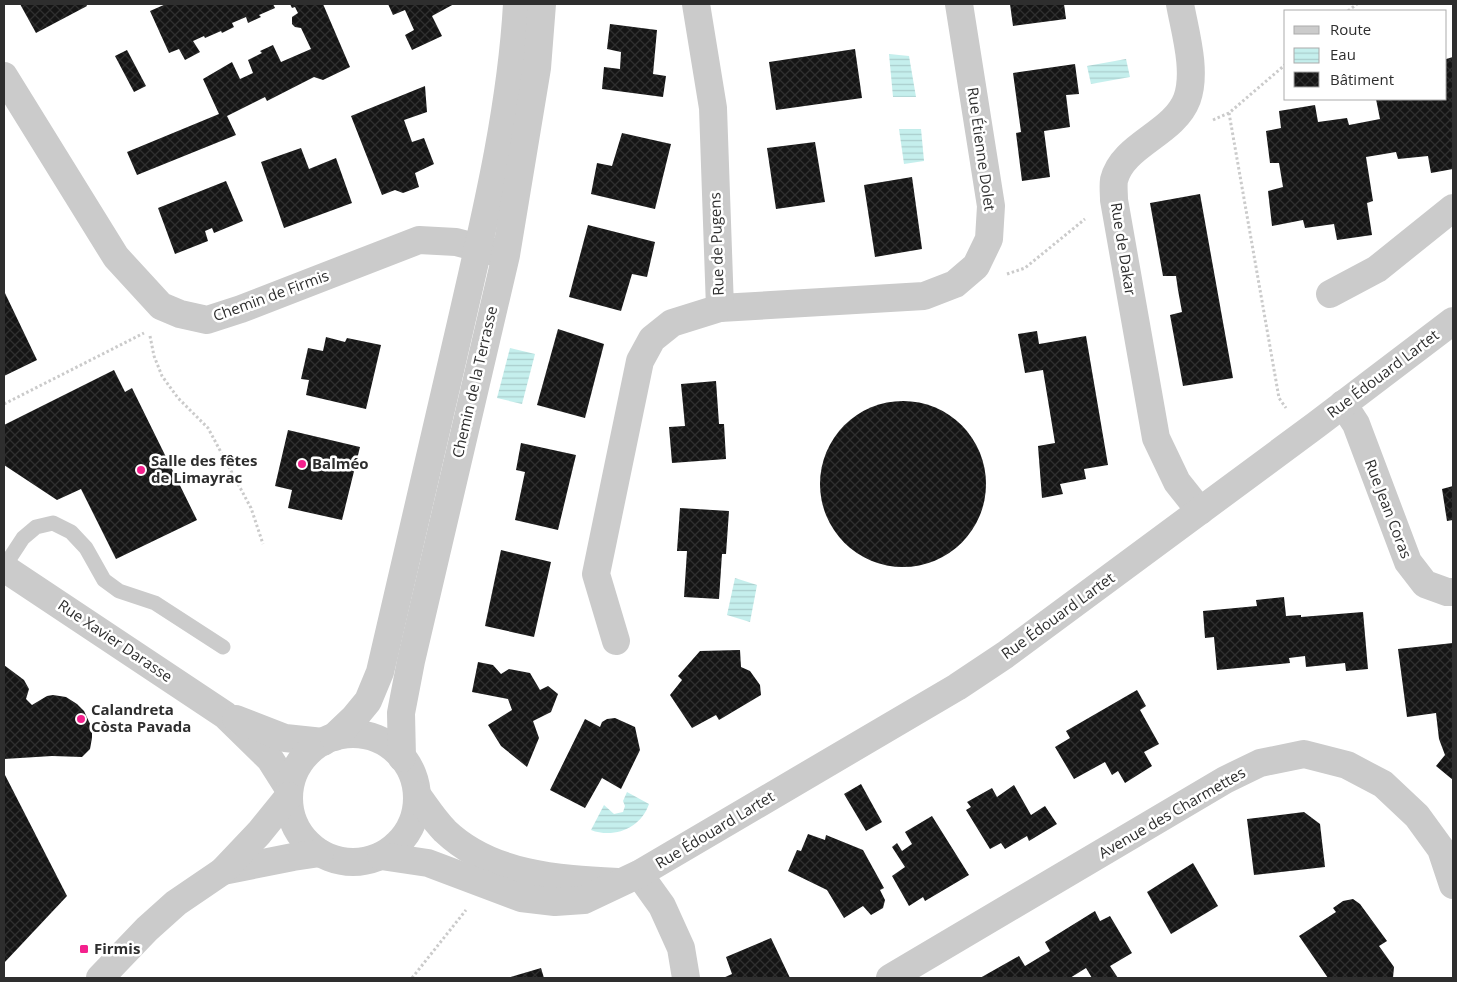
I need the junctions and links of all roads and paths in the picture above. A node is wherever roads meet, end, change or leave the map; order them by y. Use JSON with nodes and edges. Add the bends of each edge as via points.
{"nodes":[{"id":1,"x":517,"y":4,"type":"edge"},
{"id":2,"x":542,"y":4,"type":"edge"},
{"id":3,"x":696,"y":4,"type":"edge"},
{"id":4,"x":959,"y":4,"type":"edge"},
{"id":5,"x":1180,"y":4,"type":"edge"},
{"id":6,"x":1284,"y":66,"type":"edge"},
{"id":7,"x":4,"y":76,"type":"edge"},
{"id":8,"x":1114,"y":200,"type":"junction"},
{"id":9,"x":1453,"y":208,"type":"edge"},
{"id":10,"x":478,"y":247,"type":"junction"},
{"id":11,"x":506,"y":254,"type":"junction"},
{"id":12,"x":976,"y":266,"type":"junction"},
{"id":13,"x":1330,"y":294,"type":"dead end"},
{"id":14,"x":720,"y":308,"type":"junction"},
{"id":15,"x":1453,"y":321,"type":"edge"},
{"id":16,"x":4,"y":404,"type":"edge"},
{"id":17,"x":1343,"y":404,"type":"junction"},
{"id":18,"x":1289,"y":412,"type":"dead end"},
{"id":19,"x":1200,"y":512,"type":"junction"},
{"id":20,"x":263,"y":544,"type":"dead end"},
{"id":21,"x":4,"y":567,"type":"edge"},
{"id":22,"x":1453,"y":592,"type":"edge"},
{"id":23,"x":616,"y":641,"type":"dead end"},
{"id":24,"x":223,"y":647,"type":"dead end"},
{"id":25,"x":225,"y":715,"type":"junction"},
{"id":26,"x":329,"y":739,"type":"junction"},
{"id":27,"x":402,"y":758,"type":"junction"},
{"id":28,"x":289,"y":793,"type":"junction"},
{"id":29,"x":416,"y":795,"type":"junction"},
{"id":30,"x":320,"y":853,"type":"junction"},
{"id":31,"x":381,"y":856,"type":"junction"},
{"id":32,"x":223,"y":871,"type":"junction"},
{"id":33,"x":631,"y":878,"type":"junction"},
{"id":34,"x":1453,"y":885,"type":"edge"},
{"id":35,"x":470,"y":906,"type":"dead end"},
{"id":36,"x":100,"y":978,"type":"edge"},
{"id":37,"x":412,"y":978,"type":"edge"},
{"id":38,"x":686,"y":978,"type":"edge"},
{"id":39,"x":890,"y":978,"type":"edge"}],
"edges":[{"from":1,"to":10,"type":"street","name":"Chemin de la Terrasse","via":[[504,118]]},
{"from":2,"to":11,"type":"street","name":"Chemin de la Terrasse","via":[[537,68]]},
{"from":3,"to":14,"type":"street","name":"Rue de Pugens","via":[[713,108]]},
{"from":4,"to":12,"type":"street","name":"Rue Étienne Dolet","via":[[991,206],[989,239]]},
{"from":5,"to":8,"type":"street","name":"Rue de Dakar","via":[[1192,75],[1187,98],[1178,116],[1124,160],[1114,181]]},
{"from":6,"to":18,"type":"path","via":[[1229,113],[1279,398]]},
{"from":7,"to":10,"type":"street","name":"Chemin de Firmis","via":[[116,257],[162,306],[180,314],[207,320],[233,312],[419,240]]},
{"from":8,"to":12,"type":"path","via":[[1080,222],[1026,268],[1001,277]]},
{"from":8,"to":19,"type":"street","name":"Rue de Dakar","via":[[1156,438],[1177,482]]},
{"from":9,"to":13,"type":"street","via":[[1377,268]]},
{"from":10,"to":11,"type":"street","name":"Chemin de Firmis"},
{"from":10,"to":26,"type":"street","name":"Chemin de la Terrasse","via":[[380,672],[368,701]]},
{"from":11,"to":27,"type":"street","name":"Chemin de la Terrasse","via":[[406,687],[401,713]]},
{"from":12,"to":14,"type":"street","name":"Rue Étienne Dolet","via":[[955,284],[924,296]]},
{"from":14,"to":23,"type":"street","name":"Rue de Pugens","via":[[672,324],[652,339],[640,361],[596,574]]},
{"from":15,"to":17,"type":"street","name":"Rue Édouard Lartet"},
{"from":16,"to":20,"type":"path","via":[[149,331],[162,376],[178,398],[208,428],[251,508]]},
{"from":17,"to":19,"type":"street","name":"Rue Édouard Lartet"},
{"from":17,"to":22,"type":"street","name":"Rue Jean Coras","via":[[1356,424],[1408,562],[1425,584]]},
{"from":19,"to":33,"type":"street","name":"Rue Édouard Lartet","via":[[958,687]]},
{"from":21,"to":24,"type":"lane","via":[[23,538],[36,527],[53,523],[71,532],[86,548],[104,580],[119,591],[155,603]]},
{"from":21,"to":25,"type":"street","name":"Rue Xavier Darasse"},
{"from":25,"to":26,"type":"street","name":"Rue Xavier Darasse","via":[[285,738]]},
{"from":25,"to":28,"type":"street","name":"Rue Xavier Darasse","via":[[270,758]]},
{"from":26,"to":27,"type":"street","via":[[347,735],[372,737]]},
{"from":26,"to":28,"type":"street","via":[[304,757],[297,767]]},
{"from":27,"to":29,"type":"street","via":[[412,775]]},
{"from":28,"to":30,"type":"street","via":[[290,810],[300,834]]},
{"from":28,"to":32,"type":"street","via":[[259,833]]},
{"from":29,"to":31,"type":"street","via":[[414,815],[407,832]]},
{"from":29,"to":33,"type":"street","via":[[445,831],[470,850],[500,866],[574,880]]},
{"from":30,"to":31,"type":"street","via":[[351,862]]},
{"from":30,"to":32,"type":"street"},
{"from":31,"to":33,"type":"street","name":"Rue Édouard Lartet","via":[[428,863],[521,898],[555,902],[584,900]]},
{"from":32,"to":36,"type":"street","via":[[176,903]]},
{"from":33,"to":38,"type":"street","via":[[662,906],[681,948]]},
{"from":34,"to":39,"type":"street","name":"Avenue des Charmettes","via":[[1442,849],[1417,816],[1383,784],[1347,765],[1304,754],[1260,763],[1226,780]]},
{"from":35,"to":37,"type":"path"}]}
